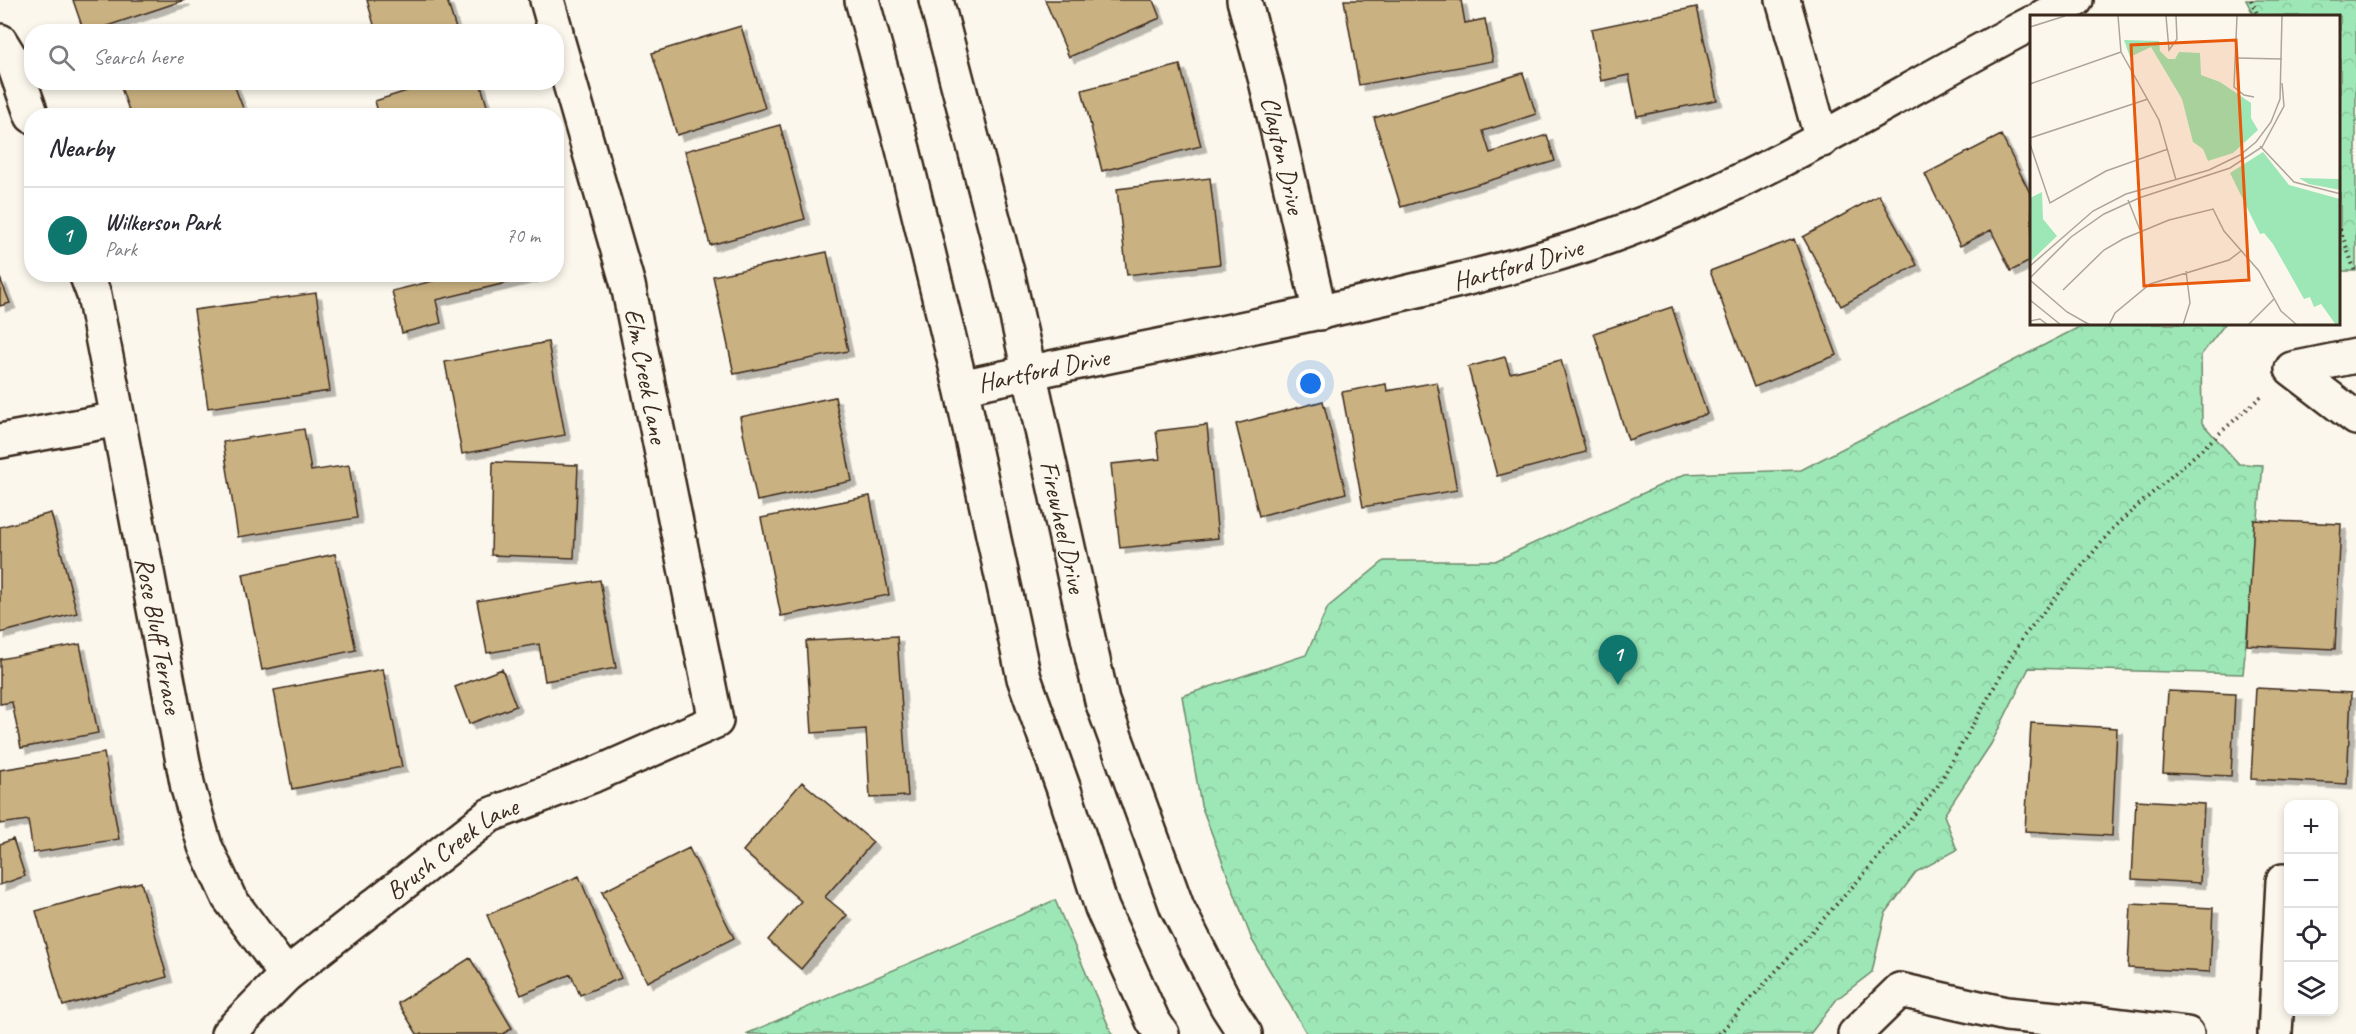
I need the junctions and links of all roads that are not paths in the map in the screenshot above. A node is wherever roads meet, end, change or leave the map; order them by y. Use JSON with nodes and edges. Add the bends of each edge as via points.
{"nodes":[{"id":1,"x":547,"y":0,"type":"edge"},
{"id":2,"x":862,"y":0,"type":"edge"},
{"id":3,"x":936,"y":0,"type":"edge"},
{"id":4,"x":1244,"y":0,"type":"edge"},
{"id":5,"x":1783,"y":0,"type":"edge"},
{"id":6,"x":2076,"y":0,"type":"edge"},
{"id":7,"x":2046,"y":15,"type":"edge"},
{"id":8,"x":554,"y":24,"type":"edge"},
{"id":9,"x":2030,"y":24,"type":"edge"},
{"id":10,"x":0,"y":41,"type":"edge"},
{"id":11,"x":564,"y":61,"type":"edge"},
{"id":12,"x":29,"y":108,"type":"edge"},
{"id":13,"x":1822,"y":140,"type":"junction"},
{"id":14,"x":90,"y":282,"type":"edge"},
{"id":15,"x":1320,"y":313,"type":"junction"},
{"id":16,"x":2356,"y":356,"type":"edge"},
{"id":17,"x":1029,"y":373,"type":"junction"},
{"id":18,"x":961,"y":387,"type":"junction"},
{"id":19,"x":2356,"y":418,"type":"edge"},
{"id":20,"x":118,"y":419,"type":"junction"},
{"id":21,"x":0,"y":441,"type":"edge"},
{"id":22,"x":716,"y":722,"type":"joint"},
{"id":23,"x":2283,"y":881,"type":"dead end"},
{"id":24,"x":286,"y":975,"type":"junction"},
{"id":25,"x":228,"y":1034,"type":"edge"},
{"id":26,"x":1162,"y":1034,"type":"edge"},
{"id":27,"x":1245,"y":1034,"type":"edge"},
{"id":28,"x":1855,"y":1034,"type":"edge"},
{"id":29,"x":2181,"y":1034,"type":"edge"},
{"id":30,"x":2187,"y":1034,"type":"edge"},
{"id":31,"x":2275,"y":1034,"type":"edge"}],
"edges":[{"from":1,"to":8,"type":"street","name":"Elm Creek Lane"},
{"from":2,"to":18,"type":"street"},
{"from":3,"to":17,"type":"street","name":"Firewheel Drive","via":[[1008,276]]},
{"from":4,"to":15,"type":"street","name":"Clayton Drive"},
{"from":5,"to":13,"type":"street"},
{"from":6,"to":7,"type":"street"},
{"from":9,"to":13,"type":"street","name":"Hartford Drive"},
{"from":10,"to":12,"type":"street","via":[[13,62]]},
{"from":11,"to":22,"type":"street","name":"Elm Creek Lane","via":[[628,285]]},
{"from":13,"to":15,"type":"street","name":"Hartford Drive","via":[[1718,191],[1608,237],[1478,276]]},
{"from":14,"to":20,"type":"street","name":"Rose Bluff Terrace"},
{"from":15,"to":17,"type":"street","name":"Hartford Drive"},
{"from":16,"to":19,"type":"street","via":[[2292,369]]},
{"from":17,"to":18,"type":"street","name":"Hartford Drive"},
{"from":17,"to":27,"type":"street","name":"Firewheel Drive","via":[[1102,701],[1177,907]]},
{"from":18,"to":26,"type":"street","via":[[1024,678],[1102,908]]},
{"from":20,"to":21,"type":"street"},
{"from":20,"to":24,"type":"street","name":"Rose Bluff Terrace","via":[[188,788],[202,836],[229,898]]},
{"from":22,"to":24,"type":"street","name":"Brush Creek Lane","via":[[490,815]]},
{"from":23,"to":31,"type":"street"},
{"from":24,"to":25,"type":"street","name":"Brush Creek Lane"},
{"from":28,"to":29,"type":"street","via":[[1900,990],[2006,1014]]},
{"from":29,"to":30,"type":"street"}]}
